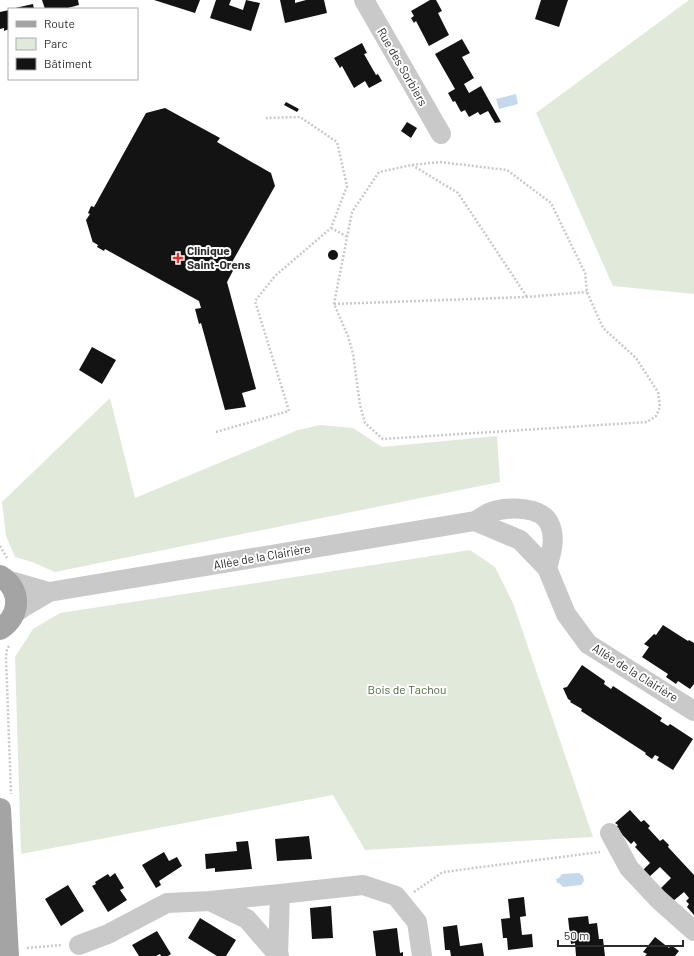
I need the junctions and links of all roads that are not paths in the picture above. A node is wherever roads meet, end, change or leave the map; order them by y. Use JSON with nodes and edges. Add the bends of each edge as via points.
{"nodes":[{"id":1,"x":364,"y":0,"type":"edge"},
{"id":2,"x":440,"y":134,"type":"dead end"},
{"id":3,"x":475,"y":521,"type":"junction"},
{"id":4,"x":547,"y":568,"type":"junction"},
{"id":5,"x":3,"y":578,"type":"edge"},
{"id":6,"x":49,"y":592,"type":"junction"},
{"id":7,"x":7,"y":630,"type":"edge"},
{"id":8,"x":694,"y":711,"type":"edge"},
{"id":9,"x":5,"y":804,"type":"edge"},
{"id":10,"x":610,"y":833,"type":"dead end"},
{"id":11,"x":280,"y":894,"type":"junction"},
{"id":12,"x":210,"y":901,"type":"junction"},
{"id":13,"x":694,"y":931,"type":"edge"},
{"id":14,"x":79,"y":945,"type":"road end"},
{"id":15,"x":15,"y":952,"type":"edge"},
{"id":16,"x":279,"y":955,"type":"edge"},
{"id":17,"x":422,"y":956,"type":"edge"}],
"edges":[{"from":1,"to":2,"type":"street","name":"Rue des Sorbiers"},
{"from":3,"to":4,"type":"street","name":"Allée de la Clairière","via":[[520,540]]},
{"from":3,"to":4,"type":"street","name":"Allée de la Clairière","via":[[493,511],[524,508],[542,514],[550,524],[553,546]]},
{"from":3,"to":6,"type":"street","name":"Allée de la Clairière"},
{"from":4,"to":8,"type":"street","name":"Allée de la Clairière","via":[[566,614],[588,644]]},
{"from":5,"to":6,"type":"street","name":"Allée de la Clairière"},
{"from":5,"to":7,"type":"main road","via":[[11,586],[16,600]]},
{"from":6,"to":7,"type":"street","name":"Allée de la Clairière","via":[[25,606]]},
{"from":9,"to":15,"type":"main road"},
{"from":10,"to":13,"type":"street","via":[[629,868],[658,899]]},
{"from":11,"to":12,"type":"street"},
{"from":11,"to":16,"type":"street"},
{"from":11,"to":17,"type":"street","via":[[363,885],[396,896],[417,922]]},
{"from":12,"to":14,"type":"street","via":[[167,904],[108,934]]},
{"from":12,"to":16,"type":"street","via":[[247,919]]}]}
